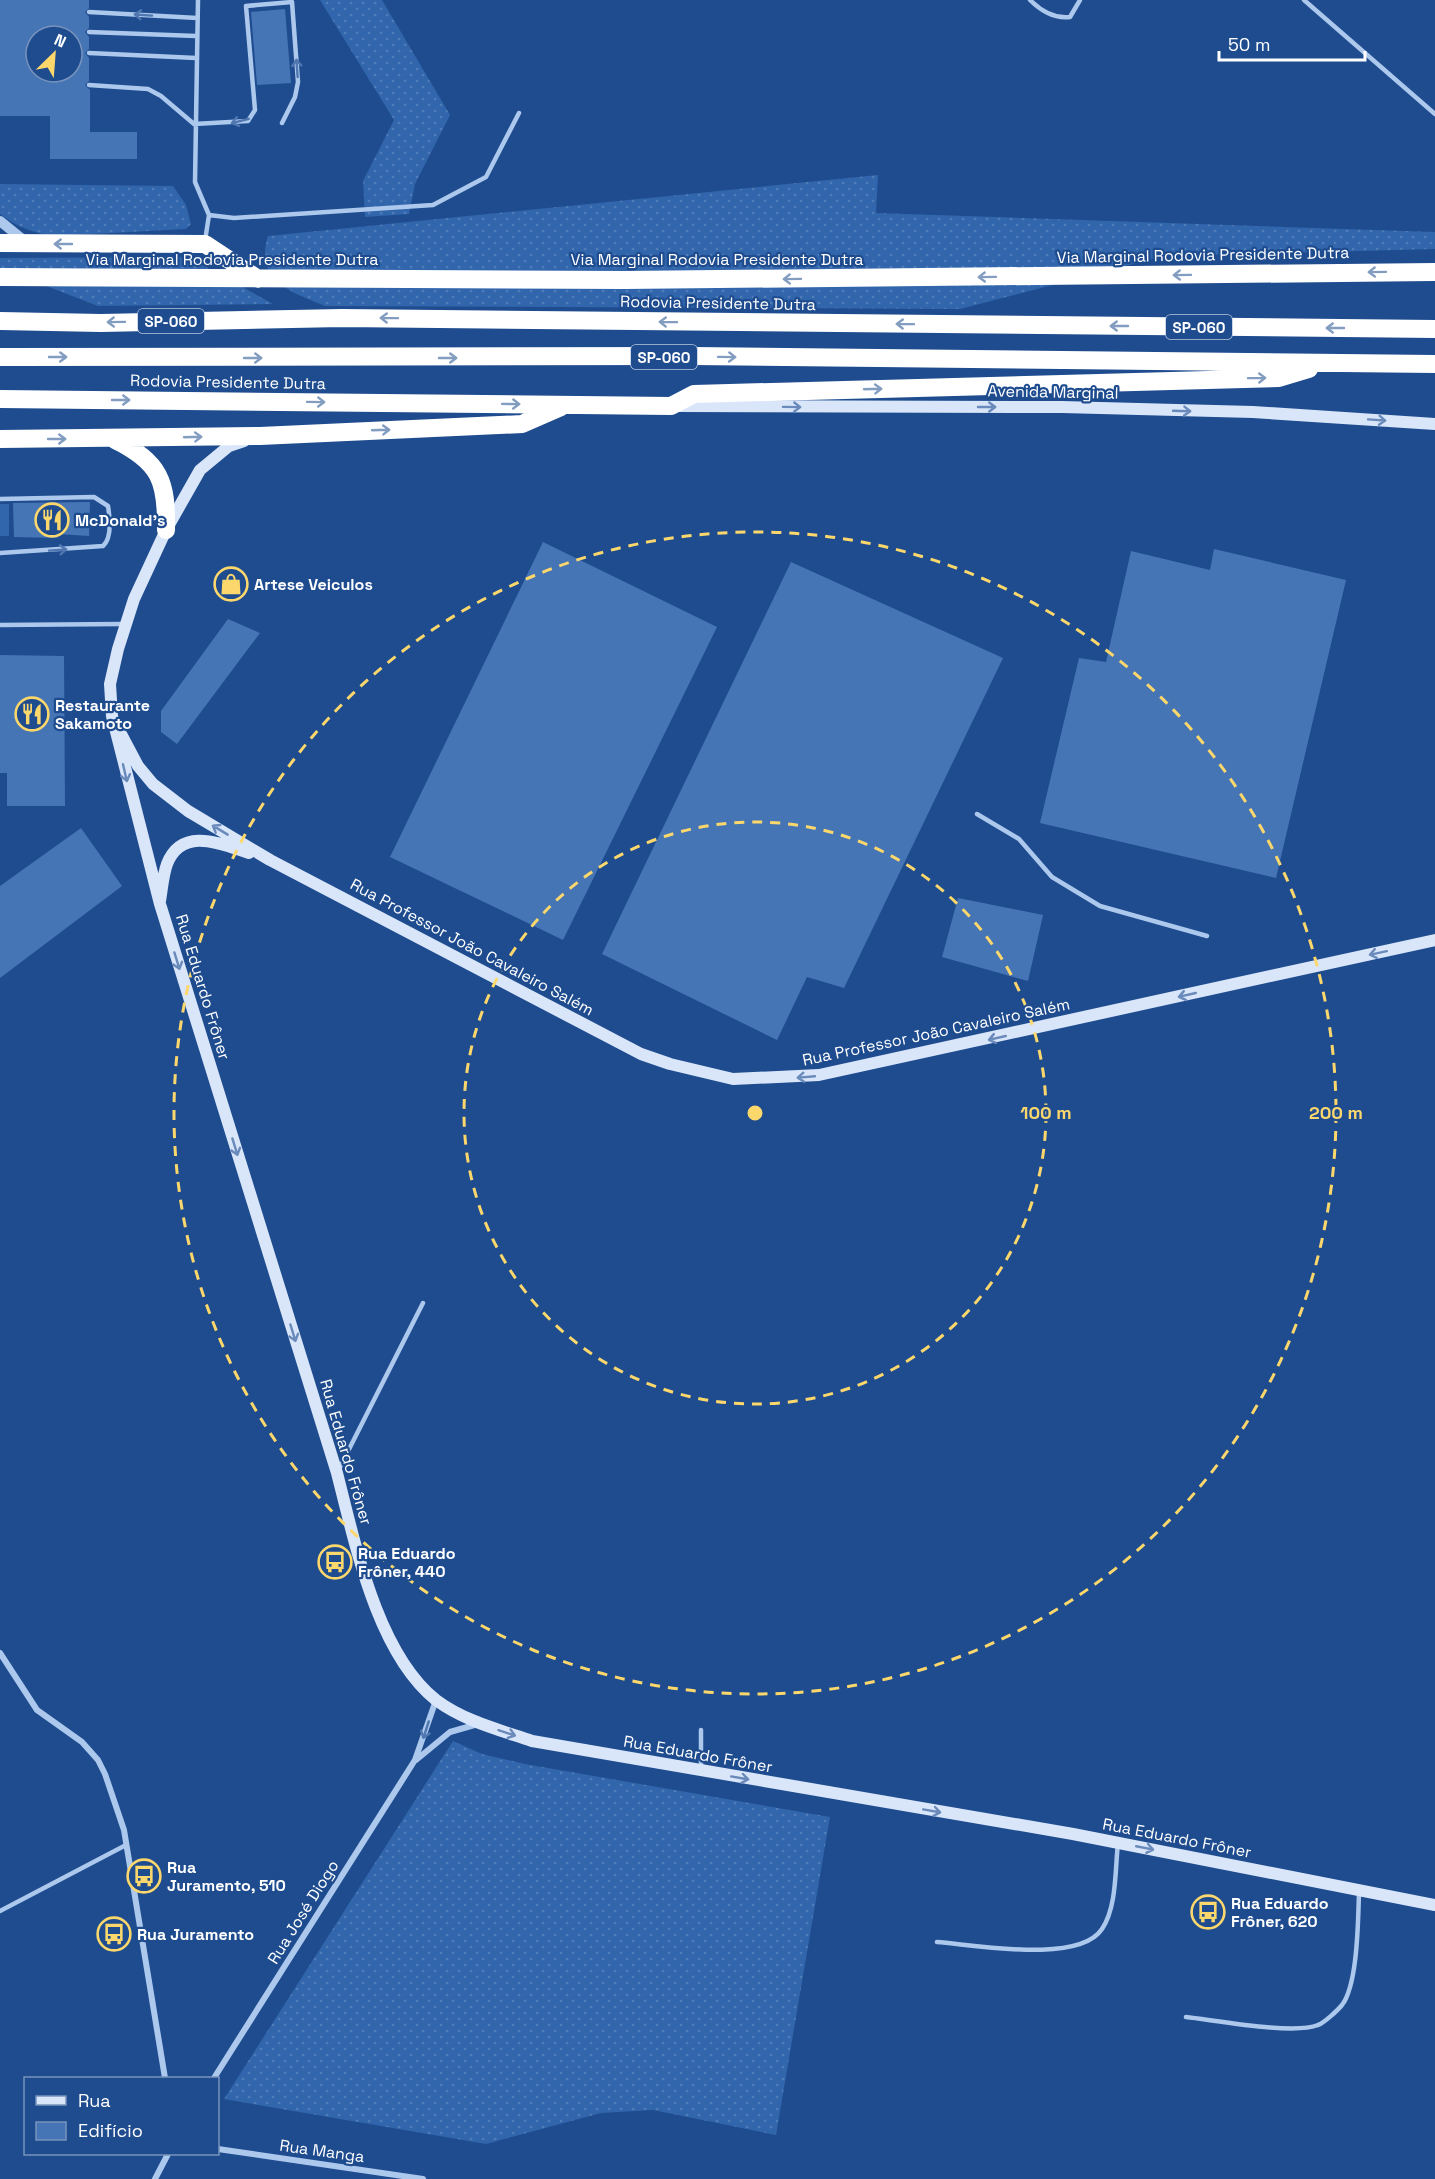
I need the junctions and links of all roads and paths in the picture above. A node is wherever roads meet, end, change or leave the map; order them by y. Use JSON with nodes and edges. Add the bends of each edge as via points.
{"nodes":[{"id":1,"x":198,"y":0,"type":"edge"},
{"id":2,"x":1030,"y":0,"type":"edge"},
{"id":3,"x":1080,"y":0,"type":"edge"},
{"id":4,"x":1304,"y":0,"type":"edge"},
{"id":5,"x":89,"y":12,"type":"dead end"},
{"id":6,"x":197,"y":18,"type":"junction"},
{"id":7,"x":89,"y":32,"type":"dead end"},
{"id":8,"x":196,"y":36,"type":"junction"},
{"id":9,"x":89,"y":53,"type":"dead end"},
{"id":10,"x":196,"y":58,"type":"junction"},
{"id":11,"x":90,"y":84,"type":"dead end"},
{"id":12,"x":519,"y":113,"type":"dead end"},
{"id":13,"x":1435,"y":114,"type":"edge"},
{"id":14,"x":282,"y":123,"type":"dead end"},
{"id":15,"x":194,"y":124,"type":"junction"},
{"id":16,"x":209,"y":215,"type":"junction"},
{"id":17,"x":0,"y":221,"type":"edge"},
{"id":18,"x":0,"y":243,"type":"edge"},
{"id":19,"x":27,"y":243,"type":"junction"},
{"id":20,"x":205,"y":244,"type":"junction"},
{"id":21,"x":1435,"y":272,"type":"edge"},
{"id":22,"x":0,"y":277,"type":"edge"},
{"id":23,"x":258,"y":279,"type":"junction"},
{"id":24,"x":0,"y":321,"type":"edge"},
{"id":25,"x":1435,"y":329,"type":"edge"},
{"id":26,"x":0,"y":357,"type":"edge"},
{"id":27,"x":1328,"y":363,"type":"junction"},
{"id":28,"x":1435,"y":364,"type":"edge"},
{"id":29,"x":0,"y":399,"type":"edge"},
{"id":30,"x":567,"y":405,"type":"junction"},
{"id":31,"x":671,"y":406,"type":"junction"},
{"id":32,"x":1435,"y":424,"type":"edge"},
{"id":33,"x":260,"y":436,"type":"junction"},
{"id":34,"x":0,"y":439,"type":"edge"},
{"id":35,"x":113,"y":440,"type":"junction"},
{"id":36,"x":0,"y":499,"type":"edge"},
{"id":37,"x":166,"y":530,"type":"junction"},
{"id":38,"x":0,"y":553,"type":"edge"},
{"id":39,"x":126,"y":624,"type":"junction"},
{"id":40,"x":0,"y":625,"type":"edge"},
{"id":41,"x":112,"y":716,"type":"junction"},
{"id":42,"x":977,"y":814,"type":"dead end"},
{"id":43,"x":270,"y":860,"type":"junction"},
{"id":44,"x":160,"y":904,"type":"junction"},
{"id":45,"x":1207,"y":936,"type":"dead end"},
{"id":46,"x":1435,"y":940,"type":"edge"},
{"id":47,"x":423,"y":1303,"type":"dead end"},
{"id":48,"x":337,"y":1473,"type":"junction"},
{"id":49,"x":0,"y":1653,"type":"edge"},
{"id":50,"x":436,"y":1699,"type":"junction"},
{"id":51,"x":478,"y":1724,"type":"junction"},
{"id":52,"x":701,"y":1730,"type":"dead end"},
{"id":53,"x":415,"y":1760,"type":"junction"},
{"id":54,"x":701,"y":1772,"type":"junction"},
{"id":55,"x":1118,"y":1843,"type":"junction"},
{"id":56,"x":126,"y":1845,"type":"junction"},
{"id":57,"x":1360,"y":1890,"type":"junction"},
{"id":58,"x":1435,"y":1905,"type":"edge"},
{"id":59,"x":0,"y":1911,"type":"edge"},
{"id":60,"x":937,"y":1942,"type":"dead end"},
{"id":61,"x":1186,"y":2017,"type":"dead end"},
{"id":62,"x":165,"y":2077,"type":"edge"},
{"id":63,"x":215,"y":2077,"type":"edge"},
{"id":64,"x":219,"y":2149,"type":"edge"},
{"id":65,"x":167,"y":2155,"type":"edge"},
{"id":66,"x":154,"y":2179,"type":"edge"},
{"id":67,"x":423,"y":2179,"type":"edge"}],
"edges":[{"from":1,"to":6,"type":"lane"},
{"from":2,"to":3,"type":"lane","via":[[1050,15],[1065,18],[1070,17]]},
{"from":4,"to":13,"type":"lane"},
{"from":6,"to":5,"type":"lane","one_way":true},
{"from":6,"to":8,"type":"lane"},
{"from":7,"to":8,"type":"lane"},
{"from":8,"to":10,"type":"lane"},
{"from":9,"to":10,"type":"lane"},
{"from":10,"to":15,"type":"lane"},
{"from":11,"to":15,"type":"lane","via":[[148,89]]},
{"from":12,"to":16,"type":"lane","via":[[486,177],[433,205],[234,218]]},
{"from":14,"to":15,"type":"lane","one_way":true,"via":[[298,82],[292,2],[246,6],[255,110],[248,121]]},
{"from":15,"to":16,"type":"lane","via":[[195,182]]},
{"from":16,"to":20,"type":"lane"},
{"from":17,"to":19,"type":"street"},
{"from":18,"to":19,"type":"highway"},
{"from":20,"to":19,"type":"highway","one_way":true},
{"from":20,"to":23,"type":"highway"},
{"from":21,"to":23,"type":"highway","name":"Via Marginal Rodovia Presidente Dutra","one_way":true,"via":[[636,280]]},
{"from":22,"to":23,"type":"highway","name":"Via Marginal Rodovia Presidente Dutra"},
{"from":25,"to":24,"type":"highway","name":"Rodovia Presidente Dutra","number":"SP-060","one_way":true,"via":[[342,318]]},
{"from":26,"to":27,"type":"highway","name":"Rodovia Presidente Dutra","number":"SP-060","one_way":true,"via":[[692,356]]},
{"from":27,"to":28,"type":"highway","name":"Rodovia Presidente Dutra","number":"SP-060"},
{"from":31,"to":27,"type":"highway","one_way":true,"via":[[694,394],[1280,378]]},
{"from":29,"to":30,"type":"highway","name":"Rodovia Presidente Dutra","one_way":true},
{"from":30,"to":31,"type":"highway","name":"Rodovia Presidente Dutra"},
{"from":33,"to":30,"type":"highway","one_way":true,"via":[[522,424]]},
{"from":31,"to":32,"type":"main road","name":"Avenida Marginal","one_way":true,"via":[[1062,407],[1253,412]]},
{"from":35,"to":33,"type":"highway","one_way":true},
{"from":33,"to":37,"type":"main road","name":"Rua Eduardo Frôner","via":[[229,446],[200,470]]},
{"from":34,"to":35,"type":"highway","one_way":true},
{"from":35,"to":37,"type":"highway","via":[[141,455],[158,471],[166,500]]},
{"from":38,"to":36,"type":"lane","one_way":true,"via":[[103,546],[108,540],[110,515],[108,506],[94,497]]},
{"from":37,"to":39,"type":"main road","name":"Rua Eduardo Frôner"},
{"from":39,"to":40,"type":"lane"},
{"from":39,"to":41,"type":"main road","name":"Rua Eduardo Frôner","via":[[110,684]]},
{"from":43,"to":41,"type":"main road","name":"Rua Professor João Cavaleiro Salém","one_way":true,"via":[[188,811],[153,784],[138,766]]},
{"from":41,"to":44,"type":"main road","name":"Rua Eduardo Frôner","one_way":true},
{"from":42,"to":45,"type":"lane","via":[[1019,839],[1052,877],[1100,906]]},
{"from":43,"to":44,"type":"main road","name":"Rua Professor João Cavaleiro Salém","via":[[202,839],[189,841],[177,848],[167,863]]},
{"from":46,"to":43,"type":"main road","name":"Rua Professor João Cavaleiro Salém","one_way":true,"via":[[819,1076],[733,1079],[641,1054]]},
{"from":44,"to":48,"type":"main road","name":"Rua Eduardo Frôner","one_way":true},
{"from":47,"to":48,"type":"lane"},
{"from":48,"to":50,"type":"main road","name":"Rua Eduardo Frôner","via":[[382,1623],[409,1670]]},
{"from":49,"to":56,"type":"street","via":[[38,1710],[82,1742],[98,1760]]},
{"from":50,"to":51,"type":"main road","name":"Rua Eduardo Frôner"},
{"from":50,"to":53,"type":"street","name":"Rua José Diogo","one_way":true},
{"from":51,"to":53,"type":"street","name":"Rua José Diogo","via":[[450,1732]]},
{"from":51,"to":54,"type":"main road","name":"Rua Eduardo Frôner","one_way":true,"via":[[532,1741]]},
{"from":52,"to":54,"type":"lane"},
{"from":53,"to":63,"type":"street","name":"Rua José Diogo"},
{"from":54,"to":55,"type":"main road","name":"Rua Eduardo Frôner","one_way":true},
{"from":55,"to":57,"type":"main road","name":"Rua Eduardo Frôner","one_way":true},
{"from":55,"to":60,"type":"lane","via":[[1110,1906],[1102,1929],[1088,1944],[1057,1951]]},
{"from":56,"to":59,"type":"lane"},
{"from":56,"to":62,"type":"street"},
{"from":57,"to":58,"type":"main road","name":"Rua Eduardo Frôner"},
{"from":57,"to":61,"type":"lane","via":[[1348,1991],[1343,2004],[1318,2025],[1275,2028]]},
{"from":64,"to":67,"type":"street","name":"Rua Manga"},
{"from":65,"to":66,"type":"street"}]}
